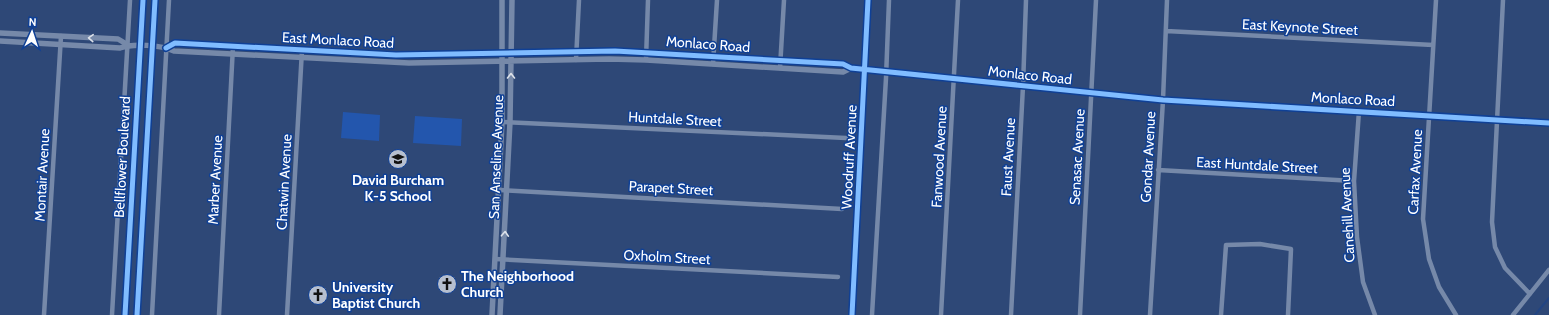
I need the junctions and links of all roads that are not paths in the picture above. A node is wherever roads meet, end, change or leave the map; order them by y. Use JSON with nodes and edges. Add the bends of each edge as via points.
{"nodes":[{"id":1,"x":130,"y":0,"type":"edge"},
{"id":2,"x":143,"y":0,"type":"edge"},
{"id":3,"x":155,"y":0,"type":"edge"},
{"id":4,"x":169,"y":0,"type":"edge"},
{"id":5,"x":502,"y":0,"type":"edge"},
{"id":6,"x":512,"y":0,"type":"edge"},
{"id":7,"x":579,"y":0,"type":"edge"},
{"id":8,"x":648,"y":0,"type":"edge"},
{"id":9,"x":717,"y":0,"type":"edge"},
{"id":10,"x":784,"y":0,"type":"edge"},
{"id":11,"x":868,"y":0,"type":"edge"},
{"id":12,"x":889,"y":0,"type":"edge"},
{"id":13,"x":958,"y":0,"type":"edge"},
{"id":14,"x":1026,"y":0,"type":"edge"},
{"id":15,"x":1096,"y":0,"type":"edge"},
{"id":16,"x":1167,"y":0,"type":"edge"},
{"id":17,"x":1436,"y":0,"type":"edge"},
{"id":18,"x":1503,"y":0,"type":"edge"},
{"id":19,"x":1166,"y":31,"type":"junction"},
{"id":20,"x":0,"y":33,"type":"edge"},
{"id":21,"x":60,"y":36,"type":"junction"},
{"id":22,"x":0,"y":41,"type":"edge"},
{"id":23,"x":60,"y":45,"type":"junction"},
{"id":24,"x":128,"y":45,"type":"junction"},
{"id":25,"x":1433,"y":45,"type":"junction"},
{"id":26,"x":140,"y":46,"type":"junction"},
{"id":27,"x":233,"y":46,"type":"junction"},
{"id":28,"x":152,"y":47,"type":"junction"},
{"id":29,"x":166,"y":48,"type":"junction"},
{"id":30,"x":302,"y":50,"type":"junction"},
{"id":31,"x":576,"y":51,"type":"junction"},
{"id":32,"x":510,"y":52,"type":"junction"},
{"id":33,"x":646,"y":52,"type":"junction"},
{"id":34,"x":503,"y":53,"type":"junction"},
{"id":35,"x":233,"y":55,"type":"junction"},
{"id":36,"x":714,"y":56,"type":"junction"},
{"id":37,"x":302,"y":58,"type":"junction"},
{"id":38,"x":576,"y":60,"type":"junction"},
{"id":39,"x":646,"y":60,"type":"junction"},
{"id":40,"x":503,"y":61,"type":"junction"},
{"id":41,"x":511,"y":61,"type":"junction"},
{"id":42,"x":781,"y":61,"type":"junction"},
{"id":43,"x":713,"y":64,"type":"junction"},
{"id":44,"x":780,"y":68,"type":"junction"},
{"id":45,"x":851,"y":68,"type":"junction"},
{"id":46,"x":864,"y":69,"type":"junction"},
{"id":47,"x":886,"y":72,"type":"junction"},
{"id":48,"x":954,"y":79,"type":"junction"},
{"id":49,"x":1023,"y":86,"type":"junction"},
{"id":50,"x":1092,"y":93,"type":"junction"},
{"id":51,"x":1163,"y":100,"type":"junction"},
{"id":52,"x":1359,"y":111,"type":"junction"},
{"id":53,"x":1429,"y":115,"type":"junction"},
{"id":54,"x":1497,"y":119,"type":"junction"},
{"id":55,"x":502,"y":122,"type":"junction"},
{"id":56,"x":510,"y":122,"type":"junction"},
{"id":57,"x":1549,"y":123,"type":"edge"},
{"id":58,"x":846,"y":138,"type":"dead end"},
{"id":59,"x":1158,"y":170,"type":"junction"},
{"id":60,"x":1354,"y":182,"type":"junction"},
{"id":61,"x":499,"y":190,"type":"junction"},
{"id":62,"x":507,"y":190,"type":"junction"},
{"id":63,"x":842,"y":209,"type":"dead end"},
{"id":64,"x":495,"y":259,"type":"junction"},
{"id":65,"x":504,"y":260,"type":"junction"},
{"id":66,"x":1549,"y":270,"type":"edge"},
{"id":67,"x":838,"y":277,"type":"dead end"},
{"id":68,"x":1530,"y":294,"type":"junction"},
{"id":69,"x":44,"y":315,"type":"edge"},
{"id":70,"x":112,"y":315,"type":"edge"},
{"id":71,"x":125,"y":315,"type":"edge"},
{"id":72,"x":137,"y":315,"type":"edge"},
{"id":73,"x":152,"y":315,"type":"edge"},
{"id":74,"x":219,"y":315,"type":"edge"},
{"id":75,"x":287,"y":315,"type":"edge"},
{"id":76,"x":492,"y":315,"type":"edge"},
{"id":77,"x":500,"y":315,"type":"edge"},
{"id":78,"x":852,"y":315,"type":"edge"},
{"id":79,"x":872,"y":315,"type":"edge"},
{"id":80,"x":941,"y":315,"type":"edge"},
{"id":81,"x":1011,"y":315,"type":"edge"},
{"id":82,"x":1080,"y":315,"type":"edge"},
{"id":83,"x":1150,"y":315,"type":"edge"},
{"id":84,"x":1221,"y":315,"type":"edge"},
{"id":85,"x":1288,"y":315,"type":"edge"},
{"id":86,"x":1375,"y":315,"type":"edge"},
{"id":87,"x":1456,"y":315,"type":"edge"},
{"id":88,"x":1513,"y":315,"type":"edge"}],
"edges":[{"from":1,"to":24,"type":"street","name":"Bellflower Boulevard"},
{"from":2,"to":26,"type":"main road","name":"Bellflower Boulevard"},
{"from":3,"to":28,"type":"main road","name":"Bellflower Boulevard"},
{"from":4,"to":29,"type":"street"},
{"from":5,"to":34,"type":"street","name":"San Anseline Avenue"},
{"from":6,"to":32,"type":"street","name":"San Anseline Avenue"},
{"from":7,"to":31,"type":"street"},
{"from":8,"to":33,"type":"street"},
{"from":9,"to":36,"type":"street"},
{"from":10,"to":42,"type":"street"},
{"from":11,"to":46,"type":"main road","name":"Woodruff Avenue"},
{"from":12,"to":47,"type":"street"},
{"from":13,"to":48,"type":"street","name":"Fanwood Avenue"},
{"from":14,"to":49,"type":"street","name":"Faust Avenue"},
{"from":15,"to":50,"type":"street","name":"Senasac Avenue"},
{"from":16,"to":19,"type":"street","name":"Gondar Avenue"},
{"from":17,"to":25,"type":"street","name":"Carfax Avenue"},
{"from":18,"to":54,"type":"street"},
{"from":19,"to":25,"type":"street","name":"East Keynote Street"},
{"from":19,"to":51,"type":"street","name":"Gondar Avenue"},
{"from":20,"to":21,"type":"street"},
{"from":21,"to":23,"type":"street","name":"Montair Avenue"},
{"from":24,"to":21,"type":"street","one_way":true,"via":[[118,39]]},
{"from":22,"to":23,"type":"street","name":"East Monlaco Road"},
{"from":23,"to":24,"type":"street","name":"East Monlaco Road","via":[[120,48]]},
{"from":23,"to":69,"type":"street","name":"Montair Avenue"},
{"from":24,"to":26,"type":"street","name":"East Monlaco Road"},
{"from":24,"to":70,"type":"street","name":"Bellflower Boulevard"},
{"from":25,"to":53,"type":"street","name":"Carfax Avenue"},
{"from":26,"to":28,"type":"street","name":"East Monlaco Road"},
{"from":26,"to":71,"type":"main road","name":"Bellflower Boulevard"},
{"from":27,"to":29,"type":"street","name":"East Monlaco Road","via":[[175,43]]},
{"from":27,"to":30,"type":"street","name":"East Monlaco Road"},
{"from":27,"to":35,"type":"street","name":"Marber Avenue"},
{"from":28,"to":29,"type":"street","name":"East Monlaco Road"},
{"from":28,"to":72,"type":"main road","name":"Bellflower Boulevard"},
{"from":29,"to":35,"type":"street","name":"East Monlaco Road","via":[[174,51]]},
{"from":29,"to":73,"type":"street"},
{"from":30,"to":34,"type":"street","name":"East Monlaco Road","via":[[396,55]]},
{"from":30,"to":37,"type":"street","name":"Chatwin Avenue"},
{"from":31,"to":32,"type":"street","name":"Monlaco Road"},
{"from":31,"to":33,"type":"street","name":"Monlaco Road"},
{"from":31,"to":38,"type":"street"},
{"from":32,"to":34,"type":"street","name":"East Monlaco Road"},
{"from":32,"to":41,"type":"street","name":"San Anseline Avenue"},
{"from":33,"to":36,"type":"street","name":"Monlaco Road"},
{"from":33,"to":39,"type":"street"},
{"from":34,"to":40,"type":"street","name":"San Anseline Avenue"},
{"from":35,"to":37,"type":"street","name":"East Monlaco Road"},
{"from":35,"to":74,"type":"street","name":"Marber Avenue"},
{"from":36,"to":42,"type":"street","name":"Monlaco Road"},
{"from":36,"to":43,"type":"street"},
{"from":37,"to":40,"type":"street","name":"East Monlaco Road","via":[[409,63]]},
{"from":37,"to":75,"type":"street","name":"Chatwin Avenue"},
{"from":38,"to":39,"type":"street","name":"Monlaco Road"},
{"from":38,"to":41,"type":"street","name":"Monlaco Road"},
{"from":39,"to":43,"type":"street","name":"Monlaco Road"},
{"from":40,"to":41,"type":"street","name":"East Monlaco Road"},
{"from":40,"to":55,"type":"street","name":"San Anseline Avenue"},
{"from":56,"to":41,"type":"street","name":"San Anseline Avenue","one_way":true},
{"from":42,"to":44,"type":"street"},
{"from":42,"to":45,"type":"street","name":"Monlaco Road","via":[[843,64]]},
{"from":43,"to":44,"type":"street","name":"Monlaco Road"},
{"from":44,"to":45,"type":"street","name":"Monlaco Road","via":[[843,72]]},
{"from":45,"to":46,"type":"street","name":"Monlaco Road"},
{"from":46,"to":47,"type":"street","name":"Monlaco Road"},
{"from":46,"to":78,"type":"main road","name":"Woodruff Avenue"},
{"from":47,"to":48,"type":"street","name":"Monlaco Road"},
{"from":47,"to":79,"type":"street"},
{"from":48,"to":49,"type":"street","name":"Monlaco Road"},
{"from":48,"to":80,"type":"street","name":"Fanwood Avenue"},
{"from":49,"to":50,"type":"street","name":"Monlaco Road"},
{"from":49,"to":81,"type":"street","name":"Faust Avenue"},
{"from":50,"to":51,"type":"street","name":"Monlaco Road"},
{"from":50,"to":82,"type":"street","name":"Senasac Avenue"},
{"from":51,"to":52,"type":"street","name":"Monlaco Road"},
{"from":51,"to":59,"type":"street","name":"Gondar Avenue"},
{"from":52,"to":53,"type":"street","name":"Monlaco Road"},
{"from":52,"to":60,"type":"street","name":"Canehill Avenue"},
{"from":53,"to":54,"type":"street","name":"Monlaco Road"},
{"from":53,"to":87,"type":"street","name":"Carfax Avenue","via":[[1423,219],[1428,259],[1439,287]]},
{"from":54,"to":57,"type":"street","name":"Monlaco Road"},
{"from":54,"to":68,"type":"street","via":[[1492,222],[1495,246],[1505,268]]},
{"from":55,"to":56,"type":"street","name":"Huntdale Street"},
{"from":55,"to":61,"type":"street","name":"San Anseline Avenue"},
{"from":56,"to":58,"type":"street","name":"Huntdale Street"},
{"from":56,"to":62,"type":"street","name":"San Anseline Avenue"},
{"from":59,"to":60,"type":"street","name":"East Huntdale Street"},
{"from":59,"to":83,"type":"street","name":"Gondar Avenue"},
{"from":60,"to":86,"type":"street","name":"Canehill Avenue","via":[[1363,282]]},
{"from":61,"to":62,"type":"street","name":"Parapet Street"},
{"from":61,"to":64,"type":"street","name":"San Anseline Avenue"},
{"from":62,"to":63,"type":"street","name":"Parapet Street"},
{"from":65,"to":62,"type":"street","name":"San Anseline Avenue","one_way":true},
{"from":64,"to":65,"type":"street","name":"Oxholm Street"},
{"from":64,"to":76,"type":"street","name":"San Anseline Avenue"},
{"from":65,"to":67,"type":"street","name":"Oxholm Street"},
{"from":65,"to":77,"type":"street","name":"San Anseline Avenue"},
{"from":66,"to":68,"type":"street"},
{"from":68,"to":88,"type":"street"},
{"from":84,"to":85,"type":"street","via":[[1226,245],[1260,244],[1291,249]]}]}
